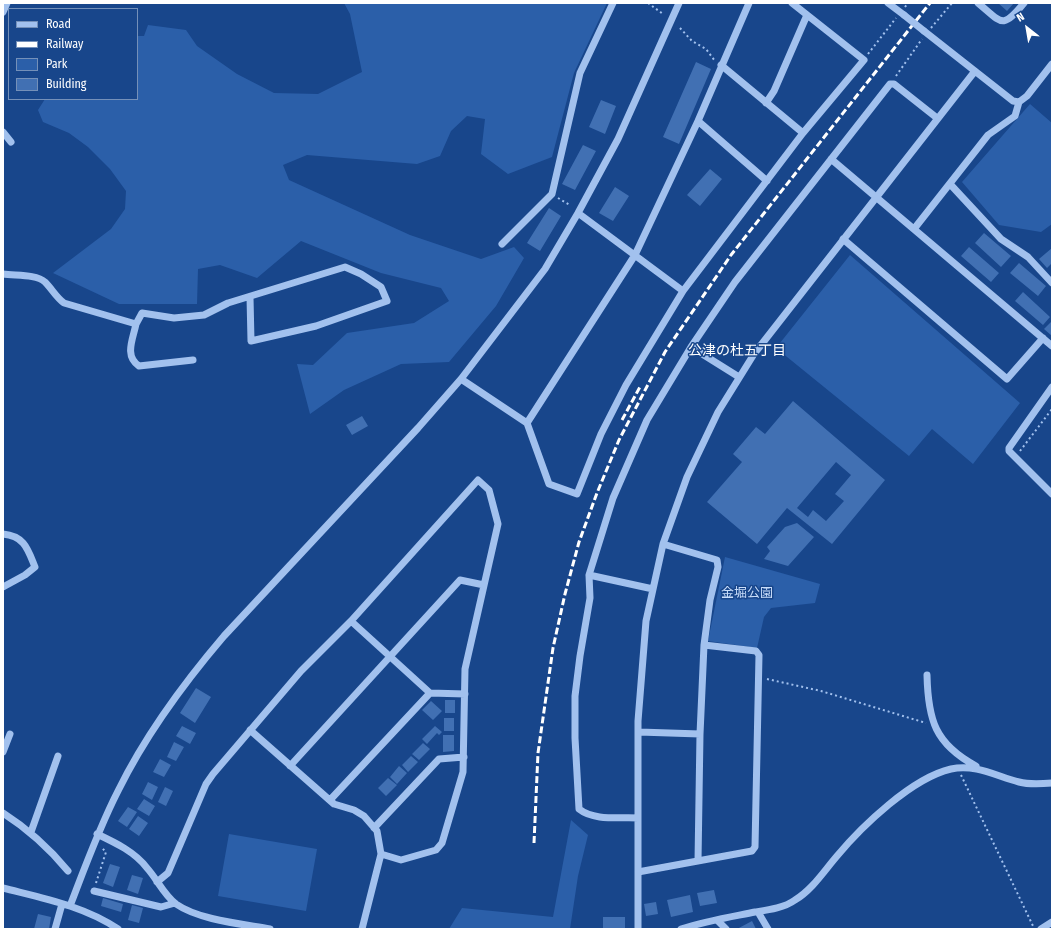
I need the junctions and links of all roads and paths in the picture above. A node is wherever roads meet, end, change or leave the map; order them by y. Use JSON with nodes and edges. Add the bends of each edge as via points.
{"nodes":[{"id":1,"x":7,"y":3,"type":"edge"},
{"id":2,"x":612,"y":3,"type":"edge"},
{"id":3,"x":648,"y":3,"type":"edge"},
{"id":4,"x":679,"y":3,"type":"edge"},
{"id":5,"x":750,"y":3,"type":"edge"},
{"id":6,"x":792,"y":3,"type":"edge"},
{"id":7,"x":888,"y":3,"type":"edge"},
{"id":8,"x":908,"y":3,"type":"edge"},
{"id":9,"x":952,"y":3,"type":"edge"},
{"id":10,"x":978,"y":3,"type":"edge"},
{"id":11,"x":1024,"y":3,"type":"edge"},
{"id":12,"x":3,"y":12,"type":"edge"},
{"id":13,"x":663,"y":14,"type":"dead end"},
{"id":14,"x":902,"y":14,"type":"junction"},
{"id":15,"x":806,"y":15,"type":"junction"},
{"id":16,"x":680,"y":28,"type":"dead end"},
{"id":17,"x":925,"y":32,"type":"junction"},
{"id":18,"x":864,"y":60,"type":"junction"},
{"id":19,"x":1052,"y":64,"type":"edge"},
{"id":20,"x":722,"y":65,"type":"junction"},
{"id":21,"x":975,"y":71,"type":"junction"},
{"id":22,"x":894,"y":84,"type":"junction"},
{"id":23,"x":1019,"y":102,"type":"junction"},
{"id":24,"x":766,"y":103,"type":"junction"},
{"id":25,"x":937,"y":118,"type":"junction"},
{"id":26,"x":698,"y":121,"type":"junction"},
{"id":27,"x":3,"y":132,"type":"edge"},
{"id":28,"x":803,"y":133,"type":"junction"},
{"id":29,"x":11,"y":142,"type":"dead end"},
{"id":30,"x":831,"y":158,"type":"junction"},
{"id":31,"x":767,"y":181,"type":"junction"},
{"id":32,"x":950,"y":184,"type":"junction"},
{"id":33,"x":552,"y":194,"type":"junction"},
{"id":34,"x":876,"y":196,"type":"junction"},
{"id":35,"x":570,"y":205,"type":"dead end"},
{"id":36,"x":578,"y":213,"type":"junction"},
{"id":37,"x":914,"y":229,"type":"junction"},
{"id":38,"x":842,"y":240,"type":"junction"},
{"id":39,"x":502,"y":244,"type":"dead end"},
{"id":40,"x":635,"y":255,"type":"junction"},
{"id":41,"x":3,"y":274,"type":"edge"},
{"id":42,"x":1052,"y":283,"type":"edge"},
{"id":43,"x":682,"y":291,"type":"junction"},
{"id":44,"x":250,"y":297,"type":"junction"},
{"id":45,"x":136,"y":324,"type":"junction"},
{"id":46,"x":1043,"y":338,"type":"junction"},
{"id":47,"x":1052,"y":346,"type":"edge"},
{"id":48,"x":691,"y":347,"type":"junction"},
{"id":49,"x":193,"y":360,"type":"dead end"},
{"id":50,"x":739,"y":377,"type":"junction"},
{"id":51,"x":462,"y":379,"type":"junction"},
{"id":52,"x":1052,"y":387,"type":"edge"},
{"id":53,"x":1052,"y":409,"type":"edge"},
{"id":54,"x":527,"y":423,"type":"junction"},
{"id":55,"x":1014,"y":458,"type":"junction"},
{"id":56,"x":1052,"y":494,"type":"edge"},
{"id":57,"x":3,"y":534,"type":"edge"},
{"id":58,"x":663,"y":544,"type":"junction"},
{"id":59,"x":589,"y":575,"type":"junction"},
{"id":60,"x":484,"y":585,"type":"junction"},
{"id":61,"x":3,"y":587,"type":"edge"},
{"id":62,"x":653,"y":589,"type":"junction"},
{"id":63,"x":351,"y":621,"type":"junction"},
{"id":64,"x":704,"y":645,"type":"junction"},
{"id":65,"x":390,"y":656,"type":"junction"},
{"id":66,"x":927,"y":675,"type":"dead end"},
{"id":67,"x":774,"y":680,"type":"dead end"},
{"id":68,"x":430,"y":693,"type":"junction"},
{"id":69,"x":465,"y":694,"type":"junction"},
{"id":70,"x":935,"y":726,"type":"junction"},
{"id":71,"x":250,"y":730,"type":"junction"},
{"id":72,"x":639,"y":732,"type":"junction"},
{"id":73,"x":10,"y":734,"type":"dead end"},
{"id":74,"x":700,"y":734,"type":"junction"},
{"id":75,"x":3,"y":752,"type":"edge"},
{"id":76,"x":58,"y":756,"type":"dead end"},
{"id":77,"x":464,"y":757,"type":"junction"},
{"id":78,"x":290,"y":766,"type":"junction"},
{"id":79,"x":958,"y":768,"type":"junction"},
{"id":80,"x":981,"y":769,"type":"junction"},
{"id":81,"x":1052,"y":783,"type":"edge"},
{"id":82,"x":330,"y":800,"type":"junction"},
{"id":83,"x":3,"y":813,"type":"edge"},
{"id":84,"x":638,"y":818,"type":"junction"},
{"id":85,"x":374,"y":828,"type":"junction"},
{"id":86,"x":31,"y":832,"type":"junction"},
{"id":87,"x":97,"y":834,"type":"junction"},
{"id":88,"x":102,"y":848,"type":"dead end"},
{"id":89,"x":381,"y":854,"type":"junction"},
{"id":90,"x":698,"y":861,"type":"junction"},
{"id":91,"x":68,"y":871,"type":"dead end"},
{"id":92,"x":638,"y":872,"type":"junction"},
{"id":93,"x":157,"y":882,"type":"junction"},
{"id":94,"x":3,"y":888,"type":"edge"},
{"id":95,"x":94,"y":891,"type":"joint"},
{"id":96,"x":175,"y":903,"type":"junction"},
{"id":97,"x":62,"y":904,"type":"junction"},
{"id":98,"x":70,"y":906,"type":"junction"},
{"id":99,"x":758,"y":912,"type":"junction"},
{"id":100,"x":717,"y":920,"type":"junction"},
{"id":101,"x":1052,"y":922,"type":"edge"},
{"id":102,"x":55,"y":929,"type":"edge"},
{"id":103,"x":118,"y":929,"type":"edge"},
{"id":104,"x":270,"y":929,"type":"edge"},
{"id":105,"x":362,"y":929,"type":"edge"},
{"id":106,"x":638,"y":929,"type":"edge"},
{"id":107,"x":681,"y":929,"type":"edge"},
{"id":108,"x":726,"y":929,"type":"edge"},
{"id":109,"x":768,"y":929,"type":"edge"},
{"id":110,"x":1035,"y":929,"type":"edge"},
{"id":111,"x":1041,"y":929,"type":"edge"}],
"edges":[{"from":1,"to":12,"type":"street"},
{"from":2,"to":33,"type":"street","via":[[580,73]]},
{"from":3,"to":13,"type":"path"},
{"from":4,"to":36,"type":"street","via":[[618,139]]},
{"from":5,"to":20,"type":"street"},
{"from":6,"to":15,"type":"street"},
{"from":7,"to":14,"type":"street"},
{"from":8,"to":14,"type":"path"},
{"from":9,"to":17,"type":"path"},
{"from":10,"to":11,"type":"street","via":[[1004,22],[1011,19]]},
{"from":14,"to":17,"type":"street","bridge":true},
{"from":14,"to":18,"type":"path"},
{"from":15,"to":18,"type":"street"},
{"from":15,"to":24,"type":"street","via":[[774,91]]},
{"from":16,"to":20,"type":"path","via":[[692,41],[706,49],[712,59]]},
{"from":17,"to":21,"type":"street"},
{"from":17,"to":22,"type":"path","via":[[896,74]]},
{"from":18,"to":28,"type":"street"},
{"from":19,"to":23,"type":"street","via":[[1027,96]]},
{"from":20,"to":24,"type":"street"},
{"from":20,"to":26,"type":"street"},
{"from":21,"to":23,"type":"street","via":[[1013,101]]},
{"from":21,"to":25,"type":"street"},
{"from":22,"to":25,"type":"street"},
{"from":22,"to":30,"type":"street","via":[[890,84]]},
{"from":23,"to":32,"type":"street","via":[[1015,116],[988,135]]},
{"from":24,"to":28,"type":"street"},
{"from":25,"to":34,"type":"street"},
{"from":26,"to":31,"type":"street"},
{"from":26,"to":40,"type":"street"},
{"from":27,"to":29,"type":"street"},
{"from":28,"to":31,"type":"street"},
{"from":30,"to":34,"type":"street"},
{"from":30,"to":48,"type":"street","via":[[735,282]]},
{"from":31,"to":43,"type":"street"},
{"from":32,"to":37,"type":"street"},
{"from":32,"to":42,"type":"street","via":[[1002,239],[1028,257]]},
{"from":33,"to":35,"type":"path"},
{"from":33,"to":39,"type":"street"},
{"from":34,"to":37,"type":"street"},
{"from":34,"to":38,"type":"street"},
{"from":36,"to":40,"type":"street"},
{"from":36,"to":51,"type":"street","via":[[545,269]]},
{"from":37,"to":46,"type":"street"},
{"from":38,"to":46,"type":"street","via":[[1007,379]]},
{"from":38,"to":50,"type":"street"},
{"from":40,"to":43,"type":"street"},
{"from":40,"to":54,"type":"street"},
{"from":41,"to":45,"type":"street","via":[[39,278],[64,303]]},
{"from":43,"to":54,"type":"street","via":[[626,385],[601,434],[576,494],[548,484]]},
{"from":44,"to":44,"type":"street","via":[[345,267],[381,287],[387,301],[316,326],[251,341]]},
{"from":44,"to":45,"type":"street","via":[[228,303],[204,316],[174,318],[142,313]]},
{"from":45,"to":49,"type":"street","via":[[130,354],[133,362],[139,366]]},
{"from":46,"to":47,"type":"street"},
{"from":48,"to":50,"type":"street"},
{"from":48,"to":59,"type":"street","via":[[647,420],[613,498]]},
{"from":50,"to":58,"type":"street","via":[[701,447]]},
{"from":51,"to":54,"type":"street"},
{"from":51,"to":87,"type":"street","via":[[224,636],[196,670],[166,709],[141,748]]},
{"from":52,"to":55,"type":"street","via":[[1009,448]]},
{"from":53,"to":55,"type":"path"},
{"from":55,"to":56,"type":"street"},
{"from":57,"to":61,"type":"street","via":[[25,543],[35,567]]},
{"from":58,"to":62,"type":"street"},
{"from":58,"to":64,"type":"street","via":[[717,560],[718,567],[710,600]]},
{"from":59,"to":62,"type":"street"},
{"from":59,"to":84,"type":"street","via":[[590,598],[576,696],[578,810],[596,816]]},
{"from":60,"to":63,"type":"street","via":[[498,524],[489,490],[478,480]]},
{"from":60,"to":65,"type":"street","via":[[460,580]]},
{"from":60,"to":69,"type":"street","via":[[465,669]]},
{"from":62,"to":72,"type":"street","via":[[646,621]]},
{"from":63,"to":65,"type":"street"},
{"from":63,"to":71,"type":"street","via":[[301,671]]},
{"from":64,"to":74,"type":"street"},
{"from":64,"to":90,"type":"street","via":[[756,651],[759,655],[755,843],[752,851]]},
{"from":65,"to":68,"type":"street"},
{"from":65,"to":78,"type":"street"},
{"from":66,"to":70,"type":"street","via":[[927,693]]},
{"from":67,"to":70,"type":"path","via":[[821,691]]},
{"from":68,"to":69,"type":"street"},
{"from":68,"to":82,"type":"street"},
{"from":69,"to":77,"type":"street"},
{"from":70,"to":80,"type":"street","via":[[951,751]]},
{"from":71,"to":78,"type":"street"},
{"from":71,"to":93,"type":"street","via":[[206,784],[168,873]]},
{"from":72,"to":74,"type":"street"},
{"from":72,"to":84,"type":"street"},
{"from":73,"to":75,"type":"street"},
{"from":74,"to":90,"type":"street"},
{"from":76,"to":86,"type":"street"},
{"from":77,"to":85,"type":"street","via":[[439,759]]},
{"from":77,"to":89,"type":"street","via":[[463,772],[442,843],[436,850],[402,860]]},
{"from":78,"to":82,"type":"street"},
{"from":79,"to":80,"type":"street"},
{"from":79,"to":99,"type":"street","via":[[924,780],[896,800],[853,838],[811,887],[796,900]]},
{"from":79,"to":110,"type":"path"},
{"from":80,"to":81,"type":"street","via":[[1027,783]]},
{"from":82,"to":85,"type":"street","via":[[364,816]]},
{"from":83,"to":86,"type":"street"},
{"from":84,"to":92,"type":"street"},
{"from":85,"to":89,"type":"street","via":[[377,831]]},
{"from":86,"to":91,"type":"street"},
{"from":87,"to":93,"type":"street","via":[[123,847],[140,860]]},
{"from":87,"to":98,"type":"street"},
{"from":88,"to":95,"type":"path","via":[[106,852]]},
{"from":89,"to":105,"type":"street"},
{"from":90,"to":92,"type":"street"},
{"from":92,"to":106,"type":"street"},
{"from":93,"to":96,"type":"street"},
{"from":94,"to":97,"type":"street"},
{"from":95,"to":96,"type":"street","via":[[162,907]]},
{"from":96,"to":104,"type":"street","via":[[199,914]]},
{"from":97,"to":98,"type":"street"},
{"from":97,"to":102,"type":"street"},
{"from":98,"to":103,"type":"street"},
{"from":99,"to":100,"type":"street"},
{"from":99,"to":109,"type":"street"},
{"from":100,"to":107,"type":"street"},
{"from":100,"to":108,"type":"street"},
{"from":101,"to":111,"type":"street"}]}
